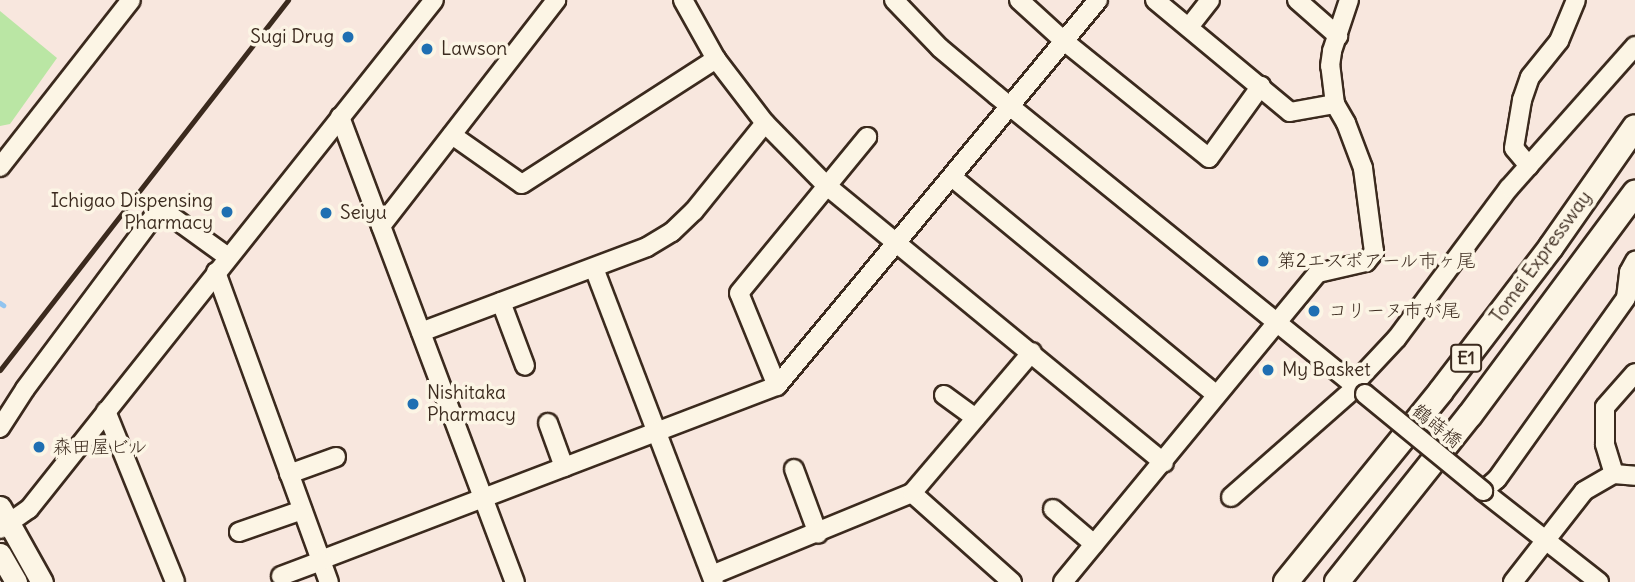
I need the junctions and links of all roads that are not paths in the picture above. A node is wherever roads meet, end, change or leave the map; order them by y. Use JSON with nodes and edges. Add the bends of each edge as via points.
{"nodes":[{"id":1,"x":131,"y":0,"type":"edge"},
{"id":2,"x":434,"y":0,"type":"edge"},
{"id":3,"x":556,"y":0,"type":"edge"},
{"id":4,"x":683,"y":0,"type":"edge"},
{"id":5,"x":894,"y":0,"type":"edge"},
{"id":6,"x":1019,"y":0,"type":"edge"},
{"id":7,"x":1098,"y":0,"type":"edge"},
{"id":8,"x":1155,"y":0,"type":"edge"},
{"id":9,"x":1210,"y":0,"type":"edge"},
{"id":10,"x":1297,"y":0,"type":"edge"},
{"id":11,"x":1349,"y":0,"type":"edge"},
{"id":12,"x":1576,"y":0,"type":"edge"},
{"id":13,"x":1189,"y":27,"type":"junction"},
{"id":14,"x":1338,"y":36,"type":"junction"},
{"id":15,"x":1064,"y":41,"type":"junction"},
{"id":16,"x":1635,"y":46,"type":"edge"},
{"id":17,"x":716,"y":58,"type":"junction"},
{"id":18,"x":1261,"y":86,"type":"junction"},
{"id":19,"x":1335,"y":104,"type":"junction"},
{"id":20,"x":1011,"y":106,"type":"junction"},
{"id":21,"x":340,"y":117,"type":"junction"},
{"id":22,"x":765,"y":124,"type":"junction"},
{"id":23,"x":1635,"y":127,"type":"edge"},
{"id":24,"x":452,"y":135,"type":"junction"},
{"id":25,"x":867,"y":137,"type":"dead end"},
{"id":26,"x":4,"y":154,"type":"edge"},
{"id":27,"x":1529,"y":166,"type":"junction"},
{"id":28,"x":952,"y":177,"type":"junction"},
{"id":29,"x":827,"y":186,"type":"junction"},
{"id":30,"x":1635,"y":193,"type":"edge"},
{"id":31,"x":381,"y":226,"type":"junction"},
{"id":32,"x":898,"y":244,"type":"junction"},
{"id":33,"x":228,"y":257,"type":"junction"},
{"id":34,"x":1635,"y":261,"type":"edge"},
{"id":35,"x":594,"y":268,"type":"junction"},
{"id":36,"x":216,"y":272,"type":"junction"},
{"id":37,"x":501,"y":302,"type":"junction"},
{"id":38,"x":1277,"y":324,"type":"junction"},
{"id":39,"x":421,"y":331,"type":"junction"},
{"id":40,"x":1032,"y":352,"type":"junction"},
{"id":41,"x":525,"y":366,"type":"dead end"},
{"id":42,"x":1635,"y":373,"type":"edge"},
{"id":43,"x":777,"y":386,"type":"junction"},
{"id":44,"x":1358,"y":389,"type":"junction"},
{"id":45,"x":944,"y":395,"type":"dead end"},
{"id":46,"x":1216,"y":395,"type":"junction"},
{"id":47,"x":106,"y":411,"type":"junction"},
{"id":48,"x":976,"y":418,"type":"junction"},
{"id":49,"x":548,"y":423,"type":"dead end"},
{"id":50,"x":0,"y":428,"type":"edge"},
{"id":51,"x":657,"y":432,"type":"junction"},
{"id":52,"x":336,"y":457,"type":"dead end"},
{"id":53,"x":1164,"y":463,"type":"junction"},
{"id":54,"x":564,"y":467,"type":"junction"},
{"id":55,"x":794,"y":469,"type":"dead end"},
{"id":56,"x":289,"y":474,"type":"junction"},
{"id":57,"x":1614,"y":474,"type":"junction"},
{"id":58,"x":1635,"y":475,"type":"edge"},
{"id":59,"x":1483,"y":491,"type":"junction"},
{"id":60,"x":912,"y":494,"type":"junction"},
{"id":61,"x":1231,"y":496,"type":"dead end"},
{"id":62,"x":484,"y":498,"type":"junction"},
{"id":63,"x":1053,"y":509,"type":"dead end"},
{"id":64,"x":302,"y":510,"type":"junction"},
{"id":65,"x":3,"y":520,"type":"edge"},
{"id":66,"x":239,"y":532,"type":"dead end"},
{"id":67,"x":818,"y":534,"type":"junction"},
{"id":68,"x":1545,"y":540,"type":"junction"},
{"id":69,"x":1094,"y":544,"type":"junction"},
{"id":70,"x":0,"y":554,"type":"edge"},
{"id":71,"x":321,"y":560,"type":"junction"},
{"id":72,"x":281,"y":576,"type":"dead end"},
{"id":73,"x":713,"y":579,"type":"edge"},
{"id":74,"x":16,"y":582,"type":"edge"},
{"id":75,"x":42,"y":582,"type":"edge"},
{"id":76,"x":175,"y":582,"type":"edge"},
{"id":77,"x":329,"y":582,"type":"edge"},
{"id":78,"x":515,"y":582,"type":"edge"},
{"id":79,"x":1012,"y":582,"type":"edge"},
{"id":80,"x":1063,"y":582,"type":"edge"},
{"id":81,"x":1286,"y":582,"type":"edge"},
{"id":82,"x":1337,"y":582,"type":"edge"},
{"id":83,"x":1513,"y":582,"type":"edge"},
{"id":84,"x":1599,"y":582,"type":"edge"}],
"edges":[{"from":1,"to":26,"type":"street"},
{"from":2,"to":21,"type":"street"},
{"from":3,"to":24,"type":"street"},
{"from":4,"to":17,"type":"street"},
{"from":5,"to":20,"type":"street","name":"鶴蒔橋","via":[[940,48]]},
{"from":6,"to":15,"type":"street"},
{"from":7,"to":15,"type":"street"},
{"from":8,"to":13,"type":"street"},
{"from":9,"to":13,"type":"street"},
{"from":10,"to":14,"type":"street"},
{"from":11,"to":14,"type":"street"},
{"from":12,"to":27,"type":"street","via":[[1559,41],[1530,77],[1522,100],[1514,148]]},
{"from":13,"to":18,"type":"street"},
{"from":14,"to":19,"type":"street","via":[[1330,66]]},
{"from":15,"to":18,"type":"street","via":[[1209,158]]},
{"from":15,"to":20,"type":"street"},
{"from":16,"to":27,"type":"street"},
{"from":17,"to":22,"type":"street"},
{"from":17,"to":24,"type":"street","via":[[522,184]]},
{"from":18,"to":19,"type":"street","via":[[1290,112]]},
{"from":19,"to":38,"type":"street","via":[[1363,168],[1374,252],[1366,262],[1318,273]]},
{"from":20,"to":28,"type":"street"},
{"from":20,"to":38,"type":"street","name":"鶴蒔橋"},
{"from":21,"to":31,"type":"street"},
{"from":21,"to":33,"type":"street"},
{"from":22,"to":29,"type":"street"},
{"from":22,"to":35,"type":"street","via":[[672,232]]},
{"from":23,"to":81,"type":"highway","name":"Tomei Expressway","number":"E1","via":[[1441,391]]},
{"from":24,"to":31,"type":"street"},
{"from":25,"to":29,"type":"street"},
{"from":27,"to":44,"type":"street"},
{"from":28,"to":32,"type":"street"},
{"from":28,"to":46,"type":"street"},
{"from":29,"to":32,"type":"street"},
{"from":29,"to":43,"type":"street","via":[[739,293]]},
{"from":30,"to":82,"type":"highway","name":"Tomei Expressway","number":"E1","via":[[1470,415]]},
{"from":31,"to":39,"type":"street"},
{"from":32,"to":40,"type":"street"},
{"from":32,"to":43,"type":"street"},
{"from":33,"to":36,"type":"street"},
{"from":33,"to":50,"type":"street","via":[[160,208]]},
{"from":34,"to":59,"type":"street","via":[[1626,298],[1497,479]]},
{"from":35,"to":37,"type":"street"},
{"from":35,"to":51,"type":"street"},
{"from":36,"to":47,"type":"street"},
{"from":36,"to":56,"type":"street"},
{"from":37,"to":39,"type":"street"},
{"from":37,"to":41,"type":"street"},
{"from":38,"to":44,"type":"street","name":"鶴蒔橋"},
{"from":38,"to":46,"type":"street"},
{"from":39,"to":62,"type":"street"},
{"from":40,"to":48,"type":"street"},
{"from":40,"to":53,"type":"street"},
{"from":42,"to":57,"type":"street","via":[[1605,407],[1605,444]]},
{"from":43,"to":51,"type":"street"},
{"from":44,"to":59,"type":"street","name":"鶴蒔橋","bridge":true},
{"from":44,"to":61,"type":"street"},
{"from":45,"to":48,"type":"street"},
{"from":46,"to":53,"type":"street"},
{"from":47,"to":65,"type":"street","via":[[29,509]]},
{"from":47,"to":76,"type":"street"},
{"from":48,"to":60,"type":"street"},
{"from":49,"to":54,"type":"street"},
{"from":51,"to":54,"type":"street"},
{"from":51,"to":73,"type":"street"},
{"from":52,"to":56,"type":"street"},
{"from":53,"to":69,"type":"street"},
{"from":54,"to":62,"type":"street"},
{"from":55,"to":67,"type":"street"},
{"from":56,"to":64,"type":"street"},
{"from":57,"to":58,"type":"street"},
{"from":57,"to":68,"type":"street","via":[[1584,491]]},
{"from":59,"to":68,"type":"street","name":"鶴蒔橋"},
{"from":60,"to":67,"type":"street"},
{"from":60,"to":79,"type":"street"},
{"from":62,"to":71,"type":"street"},
{"from":62,"to":78,"type":"street"},
{"from":63,"to":69,"type":"street"},
{"from":64,"to":66,"type":"street"},
{"from":64,"to":71,"type":"street"},
{"from":65,"to":75,"type":"main road"},
{"from":67,"to":73,"type":"street"},
{"from":68,"to":83,"type":"street"},
{"from":68,"to":84,"type":"street","name":"鶴蒔橋"},
{"from":69,"to":80,"type":"street"},
{"from":70,"to":74,"type":"main road"},
{"from":71,"to":72,"type":"street"},
{"from":71,"to":77,"type":"street"}]}
